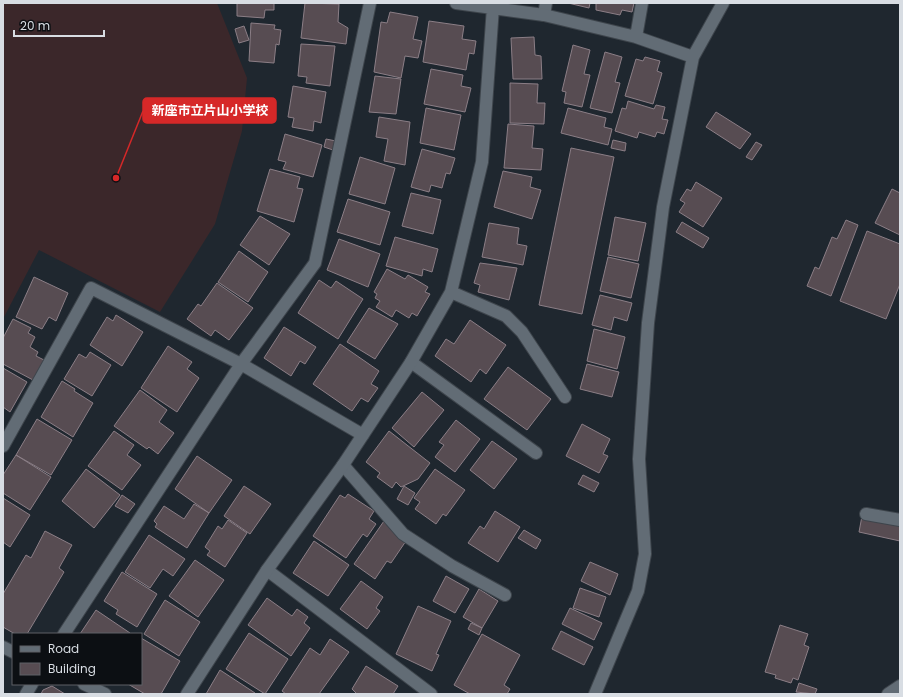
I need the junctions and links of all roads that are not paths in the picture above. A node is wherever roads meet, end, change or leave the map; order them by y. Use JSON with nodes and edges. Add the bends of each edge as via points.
{"nodes":[{"id":1,"x":370,"y":3,"type":"edge"},
{"id":2,"x":456,"y":3,"type":"edge"},
{"id":3,"x":642,"y":3,"type":"edge"},
{"id":4,"x":723,"y":3,"type":"edge"},
{"id":5,"x":493,"y":8,"type":"junction"},
{"id":6,"x":545,"y":9,"type":"edge"},
{"id":7,"x":636,"y":37,"type":"junction"},
{"id":8,"x":693,"y":58,"type":"junction"},
{"id":9,"x":451,"y":292,"type":"junction"},
{"id":10,"x":411,"y":362,"type":"junction"},
{"id":11,"x":240,"y":364,"type":"junction"},
{"id":12,"x":565,"y":397,"type":"dead end"},
{"id":13,"x":363,"y":435,"type":"junction"},
{"id":14,"x":3,"y":446,"type":"edge"},
{"id":15,"x":536,"y":453,"type":"dead end"},
{"id":16,"x":343,"y":465,"type":"junction"},
{"id":17,"x":866,"y":514,"type":"dead end"},
{"id":18,"x":900,"y":520,"type":"edge"},
{"id":19,"x":267,"y":570,"type":"junction"},
{"id":20,"x":505,"y":595,"type":"dead end"},
{"id":21,"x":65,"y":633,"type":"edge"},
{"id":22,"x":3,"y":647,"type":"edge"},
{"id":23,"x":12,"y":652,"type":"edge"},
{"id":24,"x":31,"y":685,"type":"edge"},
{"id":25,"x":86,"y":685,"type":"edge"},
{"id":26,"x":26,"y":694,"type":"edge"},
{"id":27,"x":105,"y":694,"type":"edge"},
{"id":28,"x":187,"y":694,"type":"edge"},
{"id":29,"x":431,"y":694,"type":"edge"},
{"id":30,"x":595,"y":694,"type":"edge"}],
"edges":[{"from":1,"to":11,"type":"street","via":[[315,263]]},
{"from":2,"to":5,"type":"street"},
{"from":3,"to":7,"type":"street"},
{"from":4,"to":8,"type":"street"},
{"from":5,"to":6,"type":"street"},
{"from":5,"to":9,"type":"street","via":[[482,162]]},
{"from":6,"to":7,"type":"street"},
{"from":7,"to":8,"type":"street"},
{"from":8,"to":30,"type":"street","via":[[663,207],[648,323],[639,459],[645,554],[638,592]]},
{"from":9,"to":10,"type":"street"},
{"from":9,"to":12,"type":"street","via":[[506,316],[522,332]]},
{"from":10,"to":13,"type":"street"},
{"from":10,"to":15,"type":"street"},
{"from":11,"to":13,"type":"street"},
{"from":11,"to":14,"type":"street","via":[[91,288]]},
{"from":11,"to":21,"type":"street"},
{"from":13,"to":16,"type":"street"},
{"from":16,"to":19,"type":"street"},
{"from":16,"to":20,"type":"street","via":[[403,534],[452,566]]},
{"from":17,"to":18,"type":"street"},
{"from":19,"to":28,"type":"street"},
{"from":19,"to":29,"type":"street"},
{"from":22,"to":23,"type":"street"},
{"from":24,"to":26,"type":"street"},
{"from":25,"to":27,"type":"street"}]}
